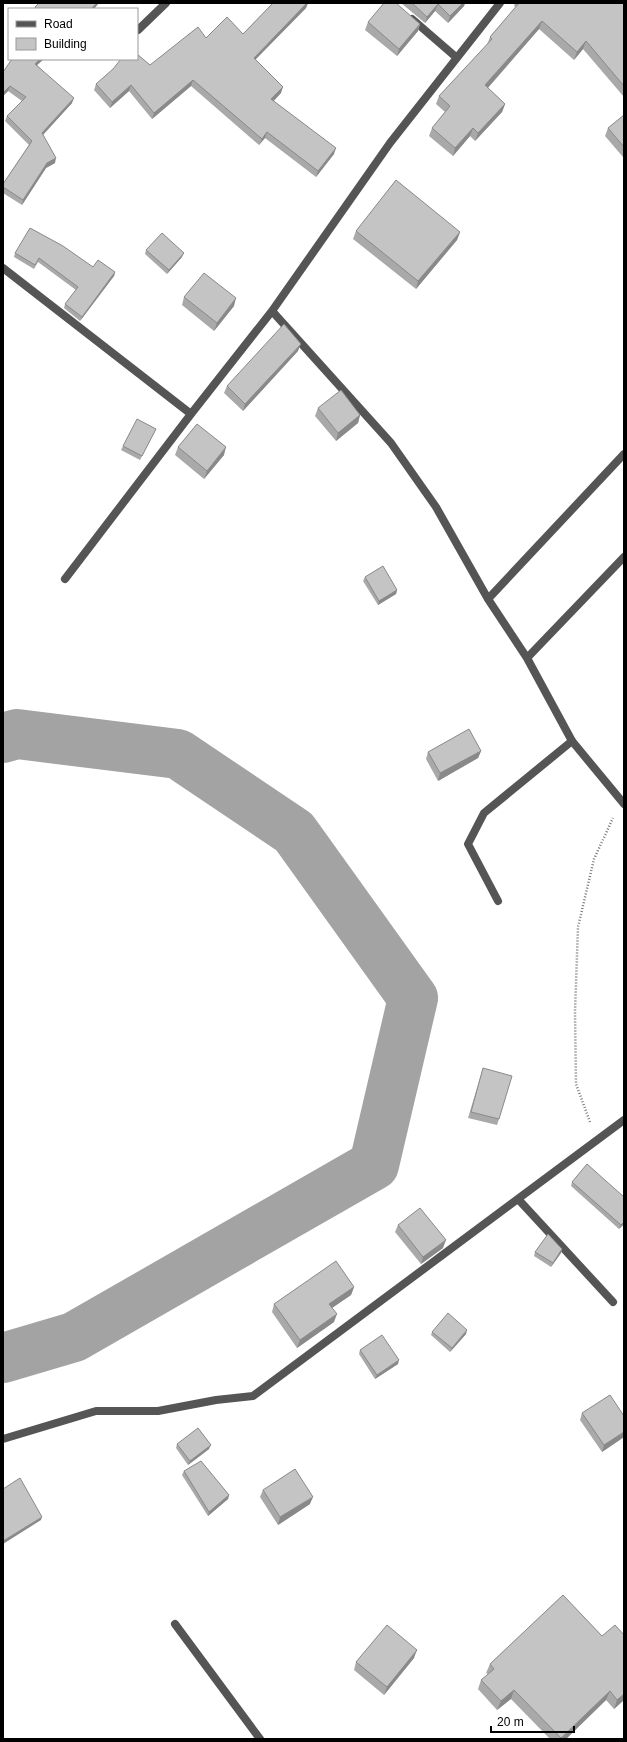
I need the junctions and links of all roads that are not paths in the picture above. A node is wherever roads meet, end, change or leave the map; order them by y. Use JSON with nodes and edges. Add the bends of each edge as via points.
{"nodes":[{"id":1,"x":166,"y":3,"type":"edge"},
{"id":2,"x":500,"y":3,"type":"edge"},
{"id":3,"x":405,"y":13,"type":"edge"},
{"id":4,"x":138,"y":30,"type":"edge"},
{"id":5,"x":457,"y":58,"type":"junction"},
{"id":6,"x":3,"y":268,"type":"edge"},
{"id":7,"x":272,"y":311,"type":"junction"},
{"id":8,"x":190,"y":414,"type":"junction"},
{"id":9,"x":624,"y":454,"type":"edge"},
{"id":10,"x":624,"y":557,"type":"edge"},
{"id":11,"x":65,"y":579,"type":"dead end"},
{"id":12,"x":488,"y":599,"type":"junction"},
{"id":13,"x":527,"y":658,"type":"junction"},
{"id":14,"x":572,"y":741,"type":"junction"},
{"id":15,"x":623,"y":803,"type":"edge"},
{"id":16,"x":498,"y":901,"type":"dead end"},
{"id":17,"x":624,"y":1120,"type":"edge"},
{"id":18,"x":518,"y":1199,"type":"junction"},
{"id":19,"x":613,"y":1302,"type":"dead end"},
{"id":20,"x":3,"y":1439,"type":"edge"},
{"id":21,"x":175,"y":1624,"type":"dead end"},
{"id":22,"x":260,"y":1739,"type":"edge"}],
"edges":[{"from":1,"to":4,"type":"street"},
{"from":2,"to":5,"type":"street"},
{"from":3,"to":5,"type":"street"},
{"from":5,"to":7,"type":"street","via":[[390,143]]},
{"from":6,"to":8,"type":"street"},
{"from":7,"to":8,"type":"street"},
{"from":7,"to":12,"type":"street","via":[[391,443],[436,507]]},
{"from":8,"to":11,"type":"street"},
{"from":9,"to":12,"type":"street"},
{"from":10,"to":13,"type":"street"},
{"from":12,"to":13,"type":"street"},
{"from":13,"to":14,"type":"street"},
{"from":14,"to":15,"type":"street"},
{"from":14,"to":16,"type":"street","via":[[484,813],[468,844]]},
{"from":17,"to":18,"type":"street"},
{"from":18,"to":19,"type":"street"},
{"from":18,"to":20,"type":"street","via":[[253,1396],[158,1411],[96,1411]]},
{"from":21,"to":22,"type":"street"}]}
